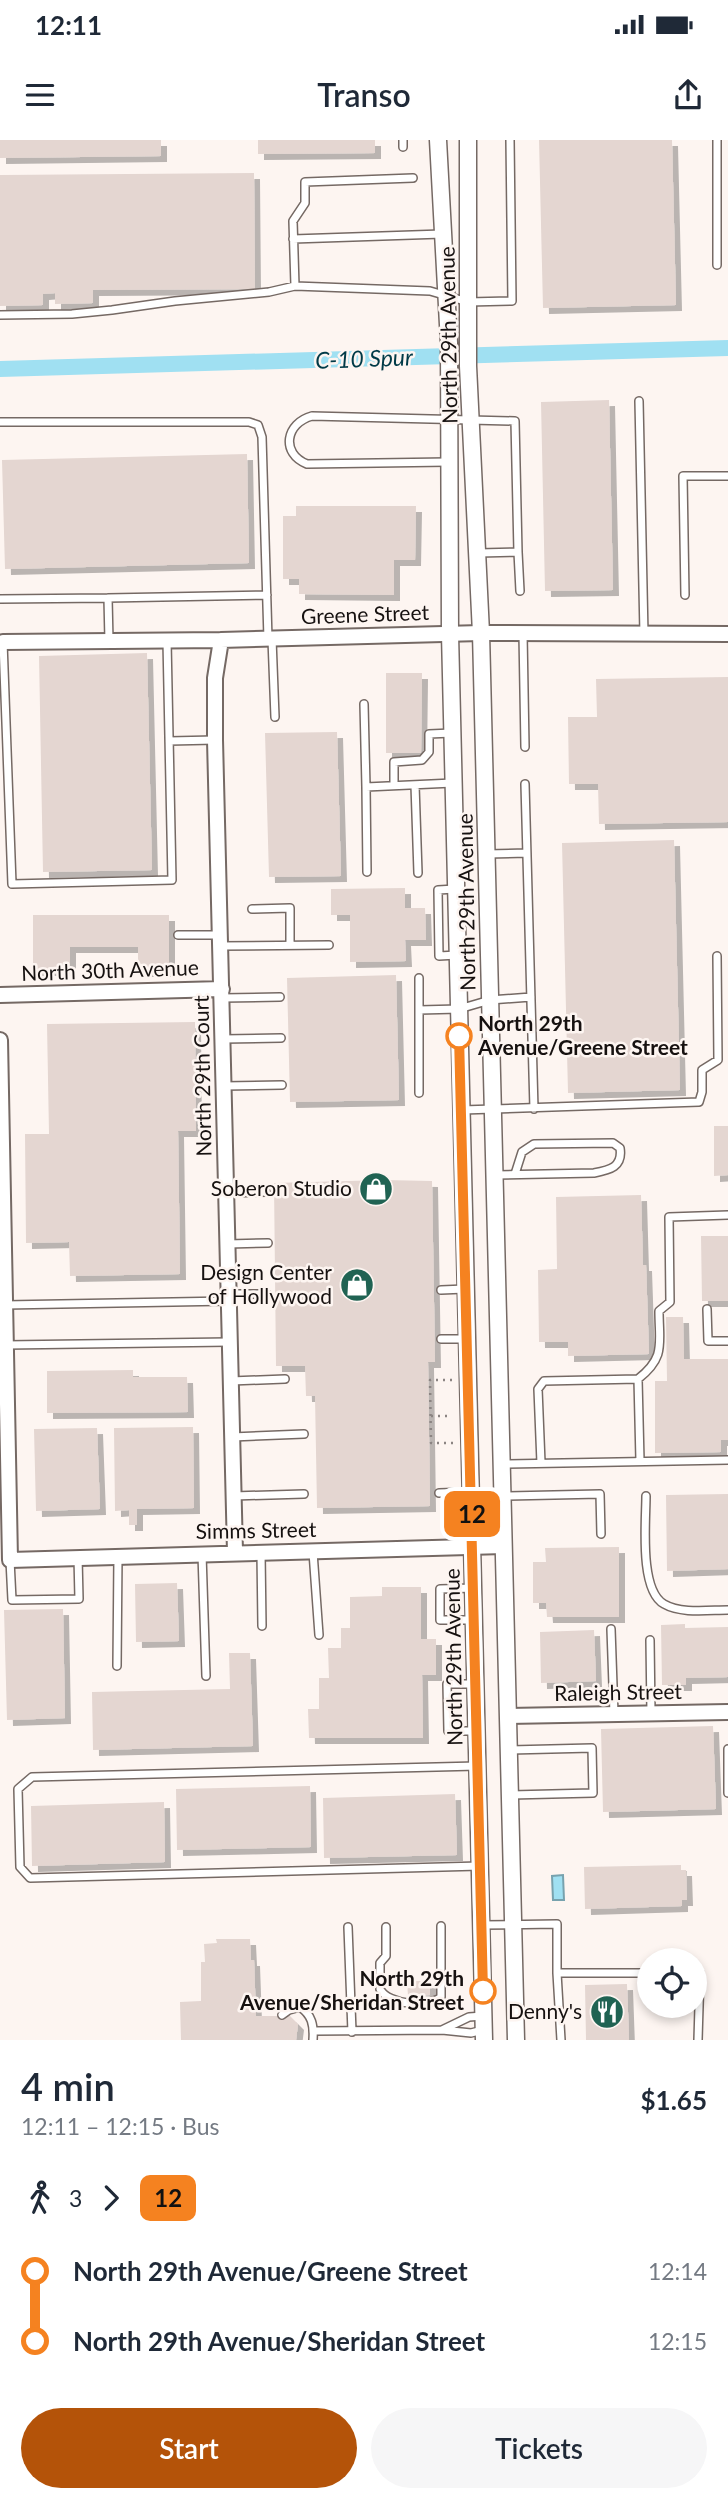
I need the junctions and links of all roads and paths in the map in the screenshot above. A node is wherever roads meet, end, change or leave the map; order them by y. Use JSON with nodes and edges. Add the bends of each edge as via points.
{"nodes":[{"id":1,"x":438,"y":140,"type":"edge"},
{"id":2,"x":468,"y":140,"type":"edge"},
{"id":3,"x":510,"y":140,"type":"edge"},
{"id":4,"x":717,"y":140,"type":"edge"},
{"id":5,"x":413,"y":178,"type":"dead end"},
{"id":6,"x":443,"y":234,"type":"junction"},
{"id":7,"x":293,"y":239,"type":"junction"},
{"id":8,"x":717,"y":265,"type":"dead end"},
{"id":9,"x":295,"y":286,"type":"junction"},
{"id":10,"x":446,"y":296,"type":"junction"},
{"id":11,"x":468,"y":302,"type":"junction"},
{"id":12,"x":0,"y":315,"type":"edge"},
{"id":13,"x":639,"y":401,"type":"dead end"},
{"id":14,"x":449,"y":419,"type":"junction"},
{"id":15,"x":470,"y":420,"type":"junction"},
{"id":16,"x":0,"y":422,"type":"edge"},
{"id":17,"x":449,"y":462,"type":"junction"},
{"id":18,"x":728,"y":476,"type":"edge"},
{"id":19,"x":518,"y":552,"type":"junction"},
{"id":20,"x":477,"y":553,"type":"junction"},
{"id":21,"x":520,"y":591,"type":"dead end"},
{"id":22,"x":267,"y":595,"type":"junction"},
{"id":23,"x":685,"y":595,"type":"dead end"},
{"id":24,"x":108,"y":598,"type":"junction"},
{"id":25,"x":0,"y":599,"type":"edge"},
{"id":26,"x":481,"y":633,"type":"junction"},
{"id":27,"x":450,"y":634,"type":"junction"},
{"id":28,"x":523,"y":634,"type":"junction"},
{"id":29,"x":644,"y":634,"type":"junction"},
{"id":30,"x":728,"y":634,"type":"edge"},
{"id":31,"x":270,"y":639,"type":"junction"},
{"id":32,"x":221,"y":640,"type":"junction"},
{"id":33,"x":109,"y":641,"type":"junction"},
{"id":34,"x":167,"y":641,"type":"junction"},
{"id":35,"x":1,"y":642,"type":"edge"},
{"id":36,"x":364,"y":705,"type":"dead end"},
{"id":37,"x":275,"y":717,"type":"dead end"},
{"id":38,"x":452,"y":733,"type":"junction"},
{"id":39,"x":215,"y":740,"type":"junction"},
{"id":40,"x":169,"y":741,"type":"junction"},
{"id":41,"x":525,"y":747,"type":"dead end"},
{"id":42,"x":453,"y":783,"type":"junction"},
{"id":43,"x":525,"y":784,"type":"dead end"},
{"id":44,"x":394,"y":785,"type":"junction"},
{"id":45,"x":415,"y":785,"type":"junction"},
{"id":46,"x":366,"y":787,"type":"junction"},
{"id":47,"x":527,"y":853,"type":"junction"},
{"id":48,"x":486,"y":854,"type":"junction"},
{"id":49,"x":367,"y":872,"type":"dead end"},
{"id":50,"x":418,"y":873,"type":"dead end"},
{"id":51,"x":252,"y":909,"type":"dead end"},
{"id":52,"x":178,"y":935,"type":"dead end"},
{"id":53,"x":221,"y":940,"type":"junction"},
{"id":54,"x":290,"y":945,"type":"junction"},
{"id":55,"x":329,"y":945,"type":"dead end"},
{"id":56,"x":717,"y":956,"type":"dead end"},
{"id":57,"x":419,"y":978,"type":"dead end"},
{"id":58,"x":222,"y":993,"type":"junction"},
{"id":59,"x":0,"y":995,"type":"edge"},
{"id":60,"x":531,"y":997,"type":"junction"},
{"id":61,"x":280,"y":998,"type":"dead end"},
{"id":62,"x":490,"y":1000,"type":"junction"},
{"id":63,"x":459,"y":1009,"type":"junction"},
{"id":64,"x":419,"y":1010,"type":"junction"},
{"id":65,"x":281,"y":1038,"type":"dead end"},
{"id":66,"x":223,"y":1039,"type":"junction"},
{"id":67,"x":0,"y":1040,"type":"edge"},
{"id":68,"x":282,"y":1085,"type":"dead end"},
{"id":69,"x":224,"y":1086,"type":"junction"},
{"id":70,"x":419,"y":1093,"type":"dead end"},
{"id":71,"x":534,"y":1109,"type":"junction"},
{"id":72,"x":461,"y":1110,"type":"junction"},
{"id":73,"x":493,"y":1111,"type":"junction"},
{"id":74,"x":515,"y":1174,"type":"junction"},
{"id":75,"x":495,"y":1175,"type":"junction"},
{"id":76,"x":266,"y":1192,"type":"dead end"},
{"id":77,"x":226,"y":1193,"type":"junction"},
{"id":78,"x":728,"y":1215,"type":"edge"},
{"id":79,"x":268,"y":1243,"type":"dead end"},
{"id":80,"x":227,"y":1244,"type":"junction"},
{"id":81,"x":466,"y":1289,"type":"junction"},
{"id":82,"x":441,"y":1290,"type":"dead end"},
{"id":83,"x":267,"y":1294,"type":"dead end"},
{"id":84,"x":228,"y":1297,"type":"junction"},
{"id":85,"x":4,"y":1305,"type":"junction"},
{"id":86,"x":707,"y":1309,"type":"dead end"},
{"id":87,"x":442,"y":1339,"type":"dead end"},
{"id":88,"x":468,"y":1339,"type":"junction"},
{"id":89,"x":728,"y":1341,"type":"edge"},
{"id":90,"x":229,"y":1342,"type":"junction"},
{"id":91,"x":5,"y":1345,"type":"junction"},
{"id":92,"x":285,"y":1379,"type":"dead end"},
{"id":93,"x":638,"y":1379,"type":"junction"},
{"id":94,"x":457,"y":1380,"type":"dead end"},
{"id":95,"x":230,"y":1381,"type":"junction"},
{"id":96,"x":431,"y":1416,"type":"junction"},
{"id":97,"x":458,"y":1416,"type":"dead end"},
{"id":98,"x":304,"y":1434,"type":"dead end"},
{"id":99,"x":232,"y":1437,"type":"junction"},
{"id":100,"x":458,"y":1443,"type":"dead end"},
{"id":101,"x":728,"y":1460,"type":"edge"},
{"id":102,"x":640,"y":1461,"type":"junction"},
{"id":103,"x":541,"y":1463,"type":"junction"},
{"id":104,"x":502,"y":1464,"type":"junction"},
{"id":105,"x":471,"y":1492,"type":"junction"},
{"id":106,"x":439,"y":1493,"type":"dead end"},
{"id":107,"x":304,"y":1494,"type":"dead end"},
{"id":108,"x":233,"y":1496,"type":"junction"},
{"id":109,"x":503,"y":1496,"type":"junction"},
{"id":110,"x":646,"y":1496,"type":"dead end"},
{"id":111,"x":601,"y":1534,"type":"dead end"},
{"id":112,"x":504,"y":1546,"type":"junction"},
{"id":113,"x":472,"y":1547,"type":"junction"},
{"id":114,"x":313,"y":1550,"type":"junction"},
{"id":115,"x":235,"y":1552,"type":"junction"},
{"id":116,"x":261,"y":1552,"type":"junction"},
{"id":117,"x":202,"y":1553,"type":"junction"},
{"id":118,"x":118,"y":1556,"type":"junction"},
{"id":119,"x":78,"y":1557,"type":"junction"},
{"id":120,"x":10,"y":1560,"type":"junction"},
{"id":121,"x":474,"y":1588,"type":"junction"},
{"id":122,"x":728,"y":1610,"type":"edge"},
{"id":123,"x":474,"y":1620,"type":"junction"},
{"id":124,"x":262,"y":1626,"type":"dead end"},
{"id":125,"x":611,"y":1629,"type":"dead end"},
{"id":126,"x":318,"y":1635,"type":"dead end"},
{"id":127,"x":650,"y":1640,"type":"dead end"},
{"id":128,"x":117,"y":1666,"type":"dead end"},
{"id":129,"x":206,"y":1676,"type":"dead end"},
{"id":130,"x":476,"y":1684,"type":"junction"},
{"id":131,"x":728,"y":1712,"type":"edge"},
{"id":132,"x":651,"y":1713,"type":"junction"},
{"id":133,"x":614,"y":1714,"type":"junction"},
{"id":134,"x":508,"y":1716,"type":"junction"},
{"id":135,"x":477,"y":1731,"type":"junction"},
{"id":136,"x":728,"y":1749,"type":"edge"},
{"id":137,"x":509,"y":1750,"type":"junction"},
{"id":138,"x":478,"y":1766,"type":"junction"},
{"id":139,"x":728,"y":1793,"type":"edge"},
{"id":140,"x":510,"y":1795,"type":"junction"},
{"id":141,"x":480,"y":1866,"type":"junction"},
{"id":142,"x":482,"y":1925,"type":"junction"},
{"id":143,"x":513,"y":1925,"type":"junction"},
{"id":144,"x":441,"y":1926,"type":"dead end"},
{"id":145,"x":348,"y":1927,"type":"dead end"},
{"id":146,"x":386,"y":1927,"type":"dead end"},
{"id":147,"x":557,"y":1973,"type":"junction"},
{"id":148,"x":637,"y":1973,"type":"edge"},
{"id":149,"x":282,"y":2015,"type":"dead end"},
{"id":150,"x":699,"y":2018,"type":"edge"},
{"id":151,"x":484,"y":2029,"type":"edge"},
{"id":152,"x":442,"y":2030,"type":"junction"},
{"id":153,"x":314,"y":2031,"type":"junction"},
{"id":154,"x":348,"y":2034,"type":"edge"},
{"id":155,"x":313,"y":2040,"type":"edge"},
{"id":156,"x":516,"y":2040,"type":"edge"},
{"id":157,"x":561,"y":2040,"type":"edge"},
{"id":158,"x":698,"y":2040,"type":"edge"}],
"edges":[{"from":1,"to":6,"type":"street","name":"North 29th Avenue"},
{"from":2,"to":11,"type":"street","name":"North 29th Avenue"},
{"from":3,"to":11,"type":"lane","via":[[512,301]]},
{"from":4,"to":8,"type":"lane"},
{"from":5,"to":7,"type":"lane","via":[[305,182],[305,203],[293,221]]},
{"from":6,"to":7,"type":"lane"},
{"from":6,"to":10,"type":"street","name":"North 29th Avenue"},
{"from":7,"to":9,"type":"lane"},
{"from":9,"to":10,"type":"lane","via":[[430,291]]},
{"from":9,"to":12,"type":"lane","via":[[99,312]]},
{"from":10,"to":11,"type":"lane"},
{"from":10,"to":14,"type":"street","name":"North 29th Avenue"},
{"from":11,"to":15,"type":"street","name":"North 29th Avenue"},
{"from":13,"to":29,"type":"lane"},
{"from":14,"to":15,"type":"lane"},
{"from":14,"to":17,"type":"street","name":"North 29th Avenue"},
{"from":14,"to":17,"type":"lane","via":[[312,416],[294,426],[289,445],[299,461],[307,464]]},
{"from":15,"to":19,"type":"lane","via":[[515,421]]},
{"from":15,"to":20,"type":"street","name":"North 29th Avenue"},
{"from":16,"to":22,"type":"lane","via":[[258,425]]},
{"from":17,"to":27,"type":"street","name":"North 29th Avenue"},
{"from":18,"to":23,"type":"lane","via":[[683,476]]},
{"from":19,"to":20,"type":"lane"},
{"from":19,"to":21,"type":"lane"},
{"from":20,"to":26,"type":"street","name":"North 29th Avenue"},
{"from":22,"to":24,"type":"lane"},
{"from":22,"to":31,"type":"lane"},
{"from":24,"to":25,"type":"lane"},
{"from":24,"to":33,"type":"lane"},
{"from":26,"to":27,"type":"street","name":"Greene Street"},
{"from":26,"to":28,"type":"street","name":"Greene Street"},
{"from":26,"to":48,"type":"street","name":"North 29th Avenue"},
{"from":27,"to":31,"type":"street","name":"Greene Street"},
{"from":27,"to":38,"type":"street","name":"North 29th Avenue"},
{"from":28,"to":29,"type":"street","name":"Greene Street"},
{"from":28,"to":41,"type":"lane"},
{"from":29,"to":30,"type":"street","name":"Greene Street"},
{"from":31,"to":32,"type":"street","name":"Greene Street"},
{"from":31,"to":37,"type":"lane"},
{"from":32,"to":34,"type":"street","name":"Greene Street"},
{"from":32,"to":39,"type":"street","name":"North 29th Court","via":[[215,678]]},
{"from":33,"to":34,"type":"street","name":"Greene Street"},
{"from":33,"to":35,"type":"street","name":"Greene Street"},
{"from":34,"to":40,"type":"lane"},
{"from":35,"to":40,"type":"lane","via":[[12,884],[172,880]]},
{"from":36,"to":46,"type":"lane"},
{"from":38,"to":42,"type":"street","name":"North 29th Avenue"},
{"from":38,"to":44,"type":"lane","via":[[429,734],[429,752],[422,760],[394,762]]},
{"from":39,"to":40,"type":"lane"},
{"from":39,"to":53,"type":"street","name":"North 29th Court"},
{"from":42,"to":45,"type":"lane"},
{"from":42,"to":63,"type":"street","name":"North 29th Avenue"},
{"from":43,"to":47,"type":"lane"},
{"from":44,"to":45,"type":"lane"},
{"from":44,"to":46,"type":"lane"},
{"from":45,"to":50,"type":"lane"},
{"from":46,"to":49,"type":"lane"},
{"from":47,"to":48,"type":"lane"},
{"from":47,"to":60,"type":"lane"},
{"from":48,"to":62,"type":"street","name":"North 29th Avenue"},
{"from":51,"to":54,"type":"lane","via":[[290,908]]},
{"from":52,"to":53,"type":"lane"},
{"from":53,"to":54,"type":"lane"},
{"from":53,"to":58,"type":"street","name":"North 29th Court"},
{"from":54,"to":55,"type":"lane"},
{"from":56,"to":71,"type":"lane","via":[[719,1060],[702,1070],[699,1102]]},
{"from":57,"to":64,"type":"lane"},
{"from":58,"to":59,"type":"street","name":"North 30th Avenue"},
{"from":58,"to":61,"type":"lane"},
{"from":58,"to":66,"type":"street","name":"North 29th Court"},
{"from":60,"to":62,"type":"lane"},
{"from":60,"to":71,"type":"lane"},
{"from":62,"to":63,"type":"lane"},
{"from":62,"to":73,"type":"street","name":"North 29th Avenue"},
{"from":63,"to":64,"type":"lane"},
{"from":63,"to":72,"type":"street","name":"North 29th Avenue"},
{"from":64,"to":70,"type":"lane"},
{"from":65,"to":66,"type":"lane"},
{"from":66,"to":69,"type":"street","name":"North 29th Court"},
{"from":67,"to":85,"type":"street"},
{"from":68,"to":69,"type":"lane"},
{"from":69,"to":77,"type":"street","name":"North 29th Court"},
{"from":71,"to":73,"type":"lane"},
{"from":72,"to":73,"type":"lane"},
{"from":72,"to":81,"type":"street","name":"North 29th Avenue"},
{"from":73,"to":75,"type":"street","name":"North 29th Avenue"},
{"from":74,"to":74,"type":"lane","via":[[594,1174],[610,1170],[622,1157],[613,1143],[534,1144],[522,1152]]},
{"from":74,"to":75,"type":"lane"},
{"from":75,"to":104,"type":"street","name":"North 29th Avenue"},
{"from":76,"to":77,"type":"lane"},
{"from":77,"to":80,"type":"street","name":"North 29th Court"},
{"from":78,"to":93,"type":"lane","via":[[669,1217],[670,1302],[659,1311],[657,1358]]},
{"from":79,"to":80,"type":"lane"},
{"from":80,"to":84,"type":"street","name":"North 29th Court"},
{"from":81,"to":82,"type":"lane"},
{"from":81,"to":88,"type":"street","name":"North 29th Avenue"},
{"from":83,"to":84,"type":"lane"},
{"from":84,"to":85,"type":"lane"},
{"from":84,"to":90,"type":"street","name":"North 29th Court"},
{"from":85,"to":91,"type":"street"},
{"from":86,"to":89,"type":"lane","via":[[708,1341]]},
{"from":87,"to":88,"type":"lane"},
{"from":88,"to":105,"type":"street","name":"North 29th Avenue"},
{"from":90,"to":91,"type":"lane"},
{"from":90,"to":95,"type":"street","name":"North 29th Court"},
{"from":91,"to":120,"type":"street"},
{"from":92,"to":95,"type":"lane"},
{"from":93,"to":102,"type":"lane"},
{"from":93,"to":103,"type":"lane","via":[[544,1381],[538,1390]]},
{"from":94,"to":96,"type":"path","via":[[430,1380]]},
{"from":95,"to":99,"type":"street","name":"North 29th Court"},
{"from":96,"to":97,"type":"path"},
{"from":96,"to":100,"type":"path","via":[[431,1443]]},
{"from":98,"to":99,"type":"lane"},
{"from":99,"to":108,"type":"street","name":"North 29th Court"},
{"from":101,"to":102,"type":"lane"},
{"from":102,"to":103,"type":"lane"},
{"from":103,"to":104,"type":"lane"},
{"from":104,"to":109,"type":"street","name":"North 29th Avenue"},
{"from":105,"to":106,"type":"lane"},
{"from":105,"to":113,"type":"street","name":"North 29th Avenue"},
{"from":107,"to":108,"type":"lane"},
{"from":108,"to":115,"type":"street","name":"North 29th Court"},
{"from":109,"to":111,"type":"lane","via":[[600,1494]]},
{"from":109,"to":112,"type":"street","name":"North 29th Avenue"},
{"from":110,"to":122,"type":"lane","via":[[647,1574],[655,1597],[683,1609]]},
{"from":112,"to":113,"type":"street","name":"Simms Street"},
{"from":112,"to":134,"type":"street","name":"North 29th Avenue"},
{"from":113,"to":114,"type":"street","name":"Simms Street"},
{"from":113,"to":121,"type":"street","name":"North 29th Avenue"},
{"from":114,"to":116,"type":"street","name":"Simms Street"},
{"from":114,"to":126,"type":"lane"},
{"from":115,"to":116,"type":"street","name":"Simms Street"},
{"from":115,"to":117,"type":"street","name":"Simms Street"},
{"from":116,"to":124,"type":"lane"},
{"from":117,"to":118,"type":"street","name":"Simms Street"},
{"from":117,"to":129,"type":"lane"},
{"from":118,"to":119,"type":"street","name":"Simms Street"},
{"from":118,"to":128,"type":"lane"},
{"from":119,"to":120,"type":"street","name":"Simms Street"},
{"from":119,"to":120,"type":"lane","via":[[79,1599],[12,1601]]},
{"from":121,"to":123,"type":"street","name":"North 29th Avenue"},
{"from":121,"to":123,"type":"lane","via":[[440,1589],[440,1620]]},
{"from":123,"to":130,"type":"street","name":"North 29th Avenue"},
{"from":125,"to":133,"type":"lane"},
{"from":127,"to":132,"type":"lane"},
{"from":130,"to":135,"type":"street","name":"North 29th Avenue"},
{"from":130,"to":135,"type":"lane","via":[[447,1684],[448,1731]]},
{"from":131,"to":132,"type":"street","name":"Raleigh Street"},
{"from":132,"to":133,"type":"street","name":"Raleigh Street"},
{"from":133,"to":134,"type":"street","name":"Raleigh Street"},
{"from":134,"to":137,"type":"street","name":"North 29th Avenue"},
{"from":135,"to":138,"type":"street","name":"North 29th Avenue"},
{"from":136,"to":139,"type":"lane"},
{"from":137,"to":140,"type":"street","name":"North 29th Avenue"},
{"from":137,"to":140,"type":"lane","via":[[592,1748],[593,1793]]},
{"from":138,"to":141,"type":"street","name":"North 29th Avenue"},
{"from":138,"to":141,"type":"lane","via":[[32,1777],[19,1789],[20,1867],[30,1878]]},
{"from":140,"to":143,"type":"street","name":"North 29th Avenue"},
{"from":141,"to":142,"type":"street","name":"North 29th Avenue"},
{"from":142,"to":143,"type":"lane"},
{"from":142,"to":151,"type":"street","name":"North 29th Avenue"},
{"from":143,"to":147,"type":"lane","via":[[557,1924]]},
{"from":143,"to":156,"type":"street","name":"North 29th Avenue"},
{"from":144,"to":146,"type":"lane","via":[[441,1997],[405,2003],[388,1999],[380,1989]]},
{"from":145,"to":154,"type":"lane"},
{"from":147,"to":148,"type":"lane"},
{"from":147,"to":157,"type":"lane"},
{"from":149,"to":153,"type":"lane","via":[[300,2007],[308,2012]]},
{"from":150,"to":158,"type":"lane"},
{"from":151,"to":152,"type":"lane","via":[[471,2033]]},
{"from":151,"to":152,"type":"lane","via":[[469,2017]]},
{"from":152,"to":154,"type":"lane"},
{"from":153,"to":154,"type":"lane"},
{"from":153,"to":155,"type":"lane"}]}
